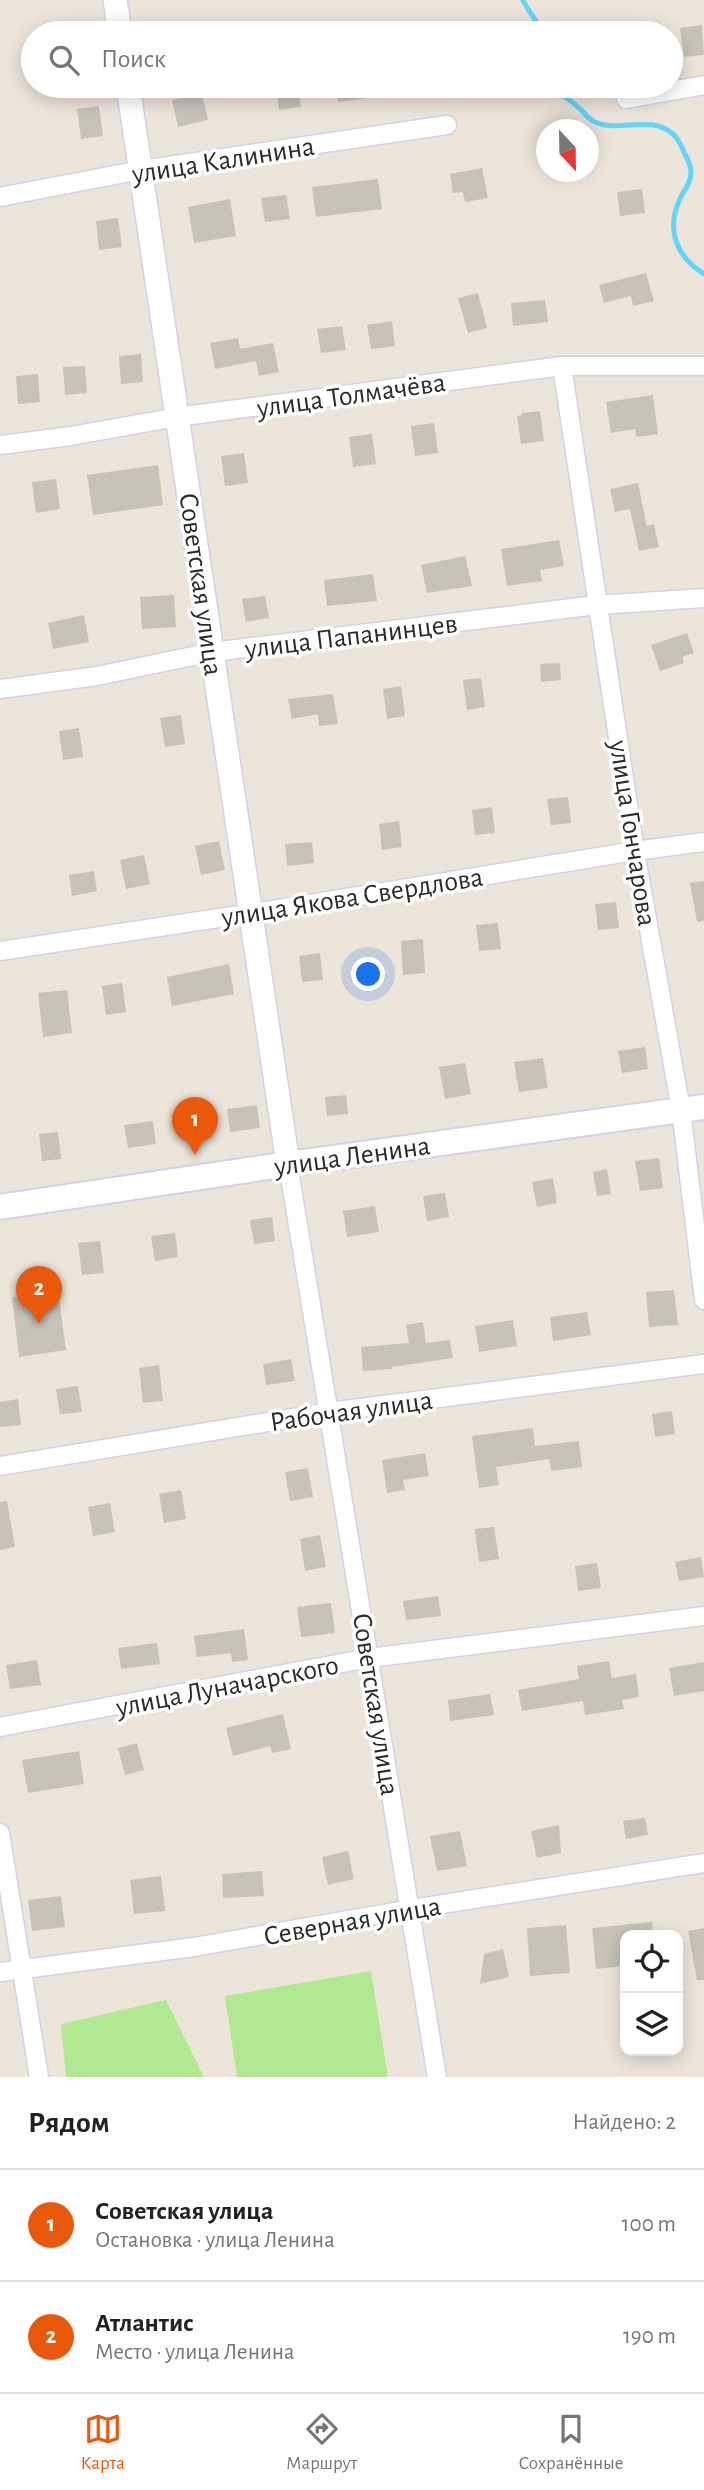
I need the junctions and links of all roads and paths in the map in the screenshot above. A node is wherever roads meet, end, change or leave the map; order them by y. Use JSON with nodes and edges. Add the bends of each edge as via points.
{"nodes":[{"id":1,"x":115,"y":0,"type":"edge"},
{"id":2,"x":118,"y":21,"type":"edge"},
{"id":3,"x":704,"y":85,"type":"edge"},
{"id":4,"x":683,"y":89,"type":"edge"},
{"id":5,"x":130,"y":98,"type":"edge"},
{"id":6,"x":632,"y":98,"type":"edge"},
{"id":7,"x":626,"y":99,"type":"dead end"},
{"id":8,"x":447,"y":125,"type":"dead end"},
{"id":9,"x":141,"y":170,"type":"junction"},
{"id":10,"x":0,"y":197,"type":"edge"},
{"id":11,"x":562,"y":366,"type":"junction"},
{"id":12,"x":704,"y":366,"type":"edge"},
{"id":13,"x":177,"y":417,"type":"junction"},
{"id":14,"x":0,"y":445,"type":"edge"},
{"id":15,"x":704,"y":598,"type":"edge"},
{"id":16,"x":597,"y":605,"type":"junction"},
{"id":17,"x":212,"y":652,"type":"junction"},
{"id":18,"x":0,"y":689,"type":"edge"},
{"id":19,"x":704,"y":842,"type":"edge"},
{"id":20,"x":635,"y":851,"type":"junction"},
{"id":21,"x":252,"y":913,"type":"junction"},
{"id":22,"x":0,"y":951,"type":"edge"},
{"id":23,"x":693,"y":1109,"type":"edge"},
{"id":24,"x":288,"y":1164,"type":"junction"},
{"id":25,"x":0,"y":1207,"type":"edge"},
{"id":26,"x":704,"y":1300,"type":"edge"},
{"id":27,"x":704,"y":1364,"type":"edge"},
{"id":28,"x":329,"y":1412,"type":"junction"},
{"id":29,"x":0,"y":1466,"type":"edge"},
{"id":30,"x":704,"y":1616,"type":"edge"},
{"id":31,"x":369,"y":1658,"type":"junction"},
{"id":32,"x":0,"y":1727,"type":"edge"},
{"id":33,"x":0,"y":1833,"type":"edge"},
{"id":34,"x":704,"y":1863,"type":"edge"},
{"id":35,"x":411,"y":1909,"type":"junction"},
{"id":36,"x":22,"y":1969,"type":"junction"},
{"id":37,"x":0,"y":1972,"type":"edge"},
{"id":38,"x":39,"y":2077,"type":"edge"},
{"id":39,"x":437,"y":2077,"type":"edge"}],
"edges":[{"from":1,"to":2,"type":"street"},
{"from":3,"to":4,"type":"street"},
{"from":5,"to":9,"type":"street","name":"Советская улица"},
{"from":6,"to":7,"type":"street"},
{"from":8,"to":9,"type":"street","name":"улица Калинина"},
{"from":9,"to":10,"type":"street","name":"улица Калинина"},
{"from":9,"to":13,"type":"street","name":"Советская улица"},
{"from":11,"to":12,"type":"street","name":"улица Толмачёва"},
{"from":11,"to":13,"type":"street","name":"улица Толмачёва"},
{"from":11,"to":16,"type":"street","name":"улица Гончарова"},
{"from":13,"to":14,"type":"street","name":"улица Толмачёва"},
{"from":13,"to":17,"type":"street","name":"Советская улица"},
{"from":15,"to":16,"type":"street","name":"улица Папанинцев"},
{"from":16,"to":17,"type":"street","name":"улица Папанинцев"},
{"from":16,"to":20,"type":"street","name":"улица Гончарова"},
{"from":17,"to":18,"type":"street","name":"улица Папанинцев","via":[[96,676]]},
{"from":17,"to":21,"type":"street","name":"Советская улица"},
{"from":19,"to":20,"type":"street","name":"улица Якова Свердлова"},
{"from":20,"to":21,"type":"street","name":"улица Якова Свердлова"},
{"from":20,"to":23,"type":"street","name":"улица Гончарова"},
{"from":21,"to":22,"type":"street","name":"улица Якова Свердлова"},
{"from":21,"to":24,"type":"street","name":"Советская улица"},
{"from":23,"to":24,"type":"main road","name":"улица Ленина"},
{"from":23,"to":26,"type":"street","name":"улица Гончарова"},
{"from":24,"to":25,"type":"main road","name":"улица Ленина"},
{"from":24,"to":28,"type":"street","name":"Советская улица"},
{"from":27,"to":28,"type":"street","name":"Рабочая улица"},
{"from":28,"to":29,"type":"street","name":"Рабочая улица"},
{"from":28,"to":31,"type":"street","name":"Советская улица"},
{"from":30,"to":31,"type":"street","name":"улица Луначарского"},
{"from":31,"to":32,"type":"street","name":"улица Луначарского"},
{"from":31,"to":35,"type":"street","name":"Советская улица"},
{"from":33,"to":36,"type":"street"},
{"from":34,"to":35,"type":"street","name":"Северная улица"},
{"from":35,"to":36,"type":"street","name":"Северная улица","via":[[194,1947]]},
{"from":35,"to":39,"type":"street","name":"Советская улица"},
{"from":36,"to":37,"type":"street","name":"Северная улица"},
{"from":36,"to":38,"type":"street"}]}
